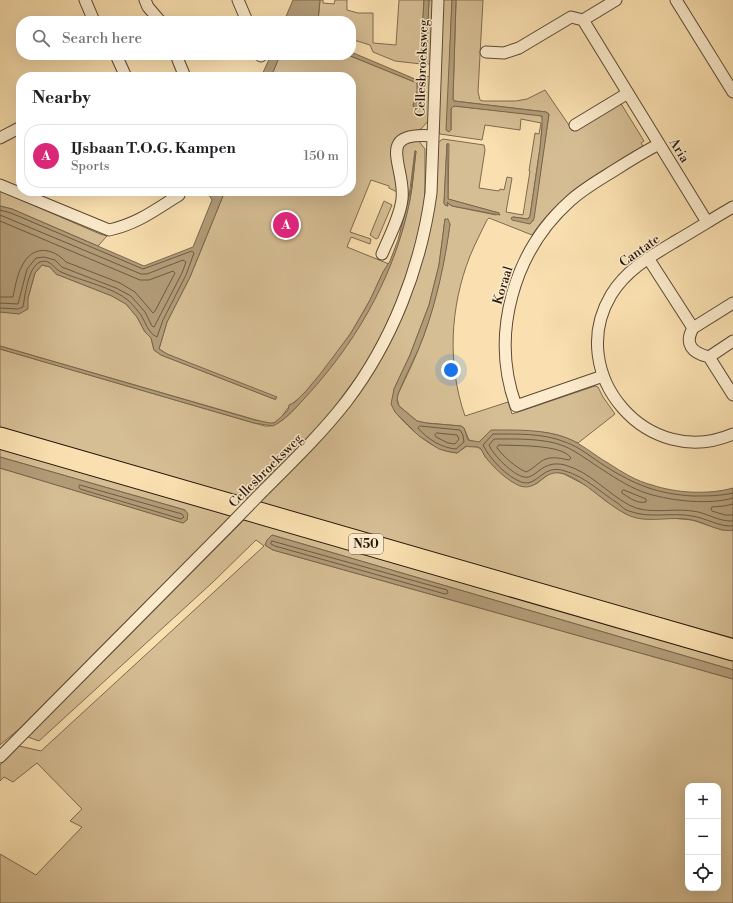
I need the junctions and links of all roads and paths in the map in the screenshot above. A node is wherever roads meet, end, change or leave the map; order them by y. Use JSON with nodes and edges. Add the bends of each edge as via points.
{"nodes":[{"id":1,"x":85,"y":0,"type":"edge"},
{"id":2,"x":145,"y":0,"type":"edge"},
{"id":3,"x":238,"y":0,"type":"edge"},
{"id":4,"x":438,"y":0,"type":"edge"},
{"id":5,"x":616,"y":0,"type":"edge"},
{"id":6,"x":676,"y":0,"type":"edge"},
{"id":7,"x":92,"y":16,"type":"edge"},
{"id":8,"x":153,"y":16,"type":"edge"},
{"id":9,"x":245,"y":16,"type":"edge"},
{"id":10,"x":583,"y":20,"type":"junction"},
{"id":11,"x":486,"y":52,"type":"dead end"},
{"id":12,"x":118,"y":60,"type":"edge"},
{"id":13,"x":178,"y":60,"type":"edge"},
{"id":14,"x":124,"y":72,"type":"edge"},
{"id":15,"x":183,"y":72,"type":"edge"},
{"id":16,"x":733,"y":92,"type":"edge"},
{"id":17,"x":628,"y":93,"type":"junction"},
{"id":18,"x":575,"y":125,"type":"dead end"},
{"id":19,"x":16,"y":130,"type":"edge"},
{"id":20,"x":432,"y":136,"type":"junction"},
{"id":21,"x":0,"y":138,"type":"edge"},
{"id":22,"x":659,"y":144,"type":"junction"},
{"id":23,"x":0,"y":186,"type":"edge"},
{"id":24,"x":16,"y":192,"type":"edge"},
{"id":25,"x":25,"y":196,"type":"edge"},
{"id":26,"x":175,"y":196,"type":"edge"},
{"id":27,"x":733,"y":207,"type":"edge"},
{"id":28,"x":707,"y":222,"type":"junction"},
{"id":29,"x":382,"y":254,"type":"dead end"},
{"id":30,"x":648,"y":258,"type":"junction"},
{"id":31,"x":733,"y":303,"type":"edge"},
{"id":32,"x":692,"y":328,"type":"junction"},
{"id":33,"x":733,"y":342,"type":"edge"},
{"id":34,"x":709,"y":356,"type":"junction"},
{"id":35,"x":603,"y":376,"type":"junction"},
{"id":36,"x":733,"y":395,"type":"edge"},
{"id":37,"x":0,"y":432,"type":"edge"},
{"id":38,"x":733,"y":434,"type":"edge"},
{"id":39,"x":0,"y":438,"type":"edge"},
{"id":40,"x":733,"y":644,"type":"edge"},
{"id":41,"x":733,"y":650,"type":"edge"},
{"id":42,"x":0,"y":757,"type":"edge"}],
"edges":[{"from":1,"to":7,"type":"street"},
{"from":2,"to":8,"type":"street"},
{"from":3,"to":9,"type":"street"},
{"from":4,"to":20,"type":"street","name":"Cellesbroeksweg"},
{"from":5,"to":10,"type":"street"},
{"from":6,"to":16,"type":"street"},
{"from":10,"to":11,"type":"street","via":[[571,17],[519,48],[504,53]]},
{"from":10,"to":17,"type":"street","name":"Aria"},
{"from":12,"to":14,"type":"street"},
{"from":13,"to":15,"type":"street"},
{"from":17,"to":18,"type":"street"},
{"from":17,"to":22,"type":"street","name":"Aria"},
{"from":19,"to":21,"type":"street"},
{"from":20,"to":29,"type":"street","name":"Cellesbroeksweg","via":[[409,136],[397,146],[396,155],[403,197]]},
{"from":20,"to":42,"type":"street","name":"Cellesbroeksweg","bridge":true,"via":[[430,199],[416,261],[403,299],[381,348],[362,379],[314,440]]},
{"from":22,"to":28,"type":"street","name":"Aria"},
{"from":22,"to":35,"type":"street","name":"Koraal","via":[[588,187],[559,212],[539,236],[527,256],[509,307],[506,353],[516,406]]},
{"from":23,"to":24,"type":"street"},
{"from":25,"to":26,"type":"street","via":[[109,230],[138,221]]},
{"from":27,"to":28,"type":"street","name":"Cantate"},
{"from":28,"to":30,"type":"street","name":"Cantate"},
{"from":30,"to":32,"type":"street"},
{"from":30,"to":35,"type":"street","name":"Cantate","via":[[624,278],[611,296],[602,316],[598,337]]},
{"from":31,"to":32,"type":"street"},
{"from":32,"to":34,"type":"street","via":[[688,336],[692,348]]},
{"from":33,"to":34,"type":"street"},
{"from":34,"to":36,"type":"street"},
{"from":35,"to":38,"type":"street","name":"Cantate","via":[[613,396],[627,414],[657,434],[693,442]]},
{"from":37,"to":40,"type":"highway","number":"N50"},
{"from":39,"to":41,"type":"highway","number":"N50"}]}
